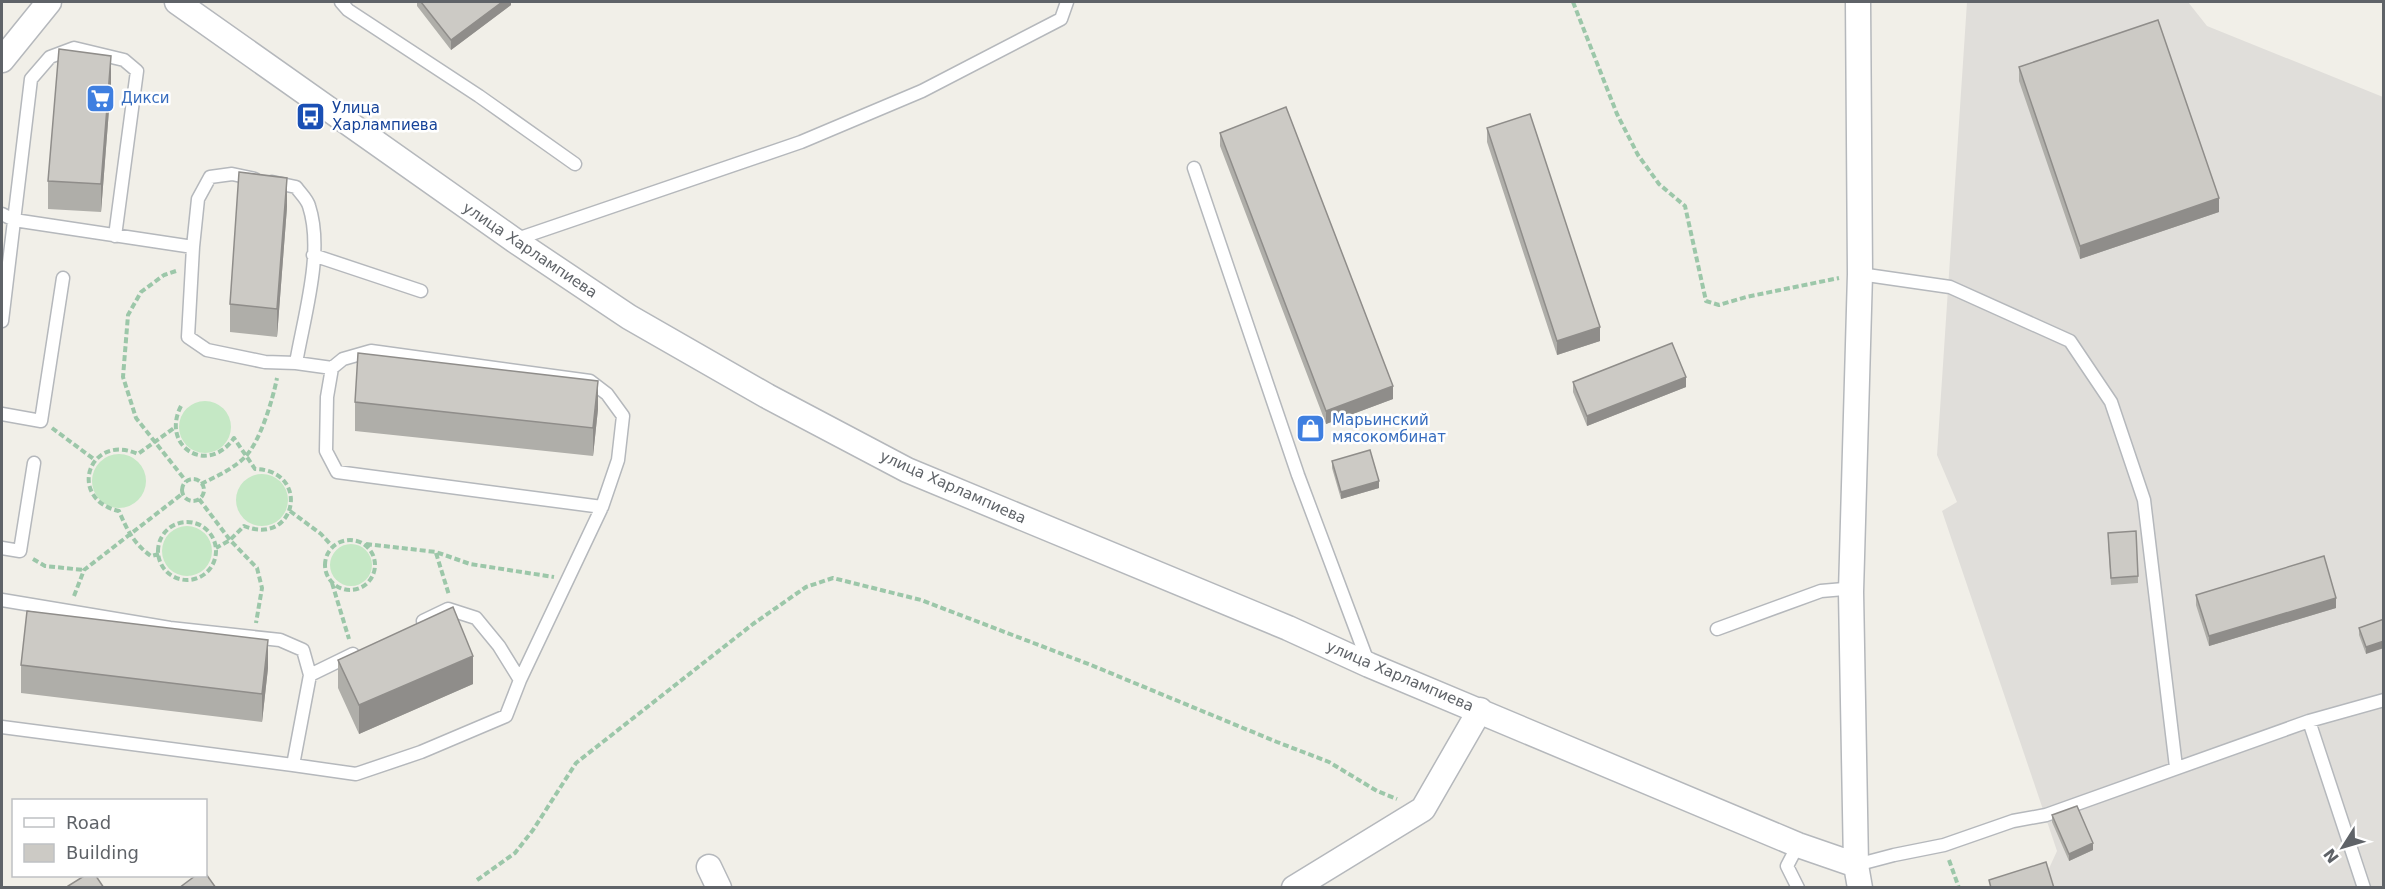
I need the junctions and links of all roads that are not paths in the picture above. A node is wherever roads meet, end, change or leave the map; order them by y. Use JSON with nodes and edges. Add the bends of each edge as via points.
{"nodes":[{"id":1,"x":49,"y":2,"type":"edge"},
{"id":2,"x":177,"y":2,"type":"edge"},
{"id":3,"x":341,"y":2,"type":"edge"},
{"id":4,"x":1067,"y":2,"type":"edge"},
{"id":5,"x":1858,"y":2,"type":"edge"},
{"id":6,"x":2,"y":60,"type":"edge"},
{"id":7,"x":575,"y":164,"type":"dead end"},
{"id":8,"x":1194,"y":168,"type":"dead end"},
{"id":9,"x":2,"y":214,"type":"edge"},
{"id":10,"x":14,"y":220,"type":"junction"},
{"id":11,"x":116,"y":236,"type":"junction"},
{"id":12,"x":514,"y":240,"type":"junction"},
{"id":13,"x":193,"y":247,"type":"junction"},
{"id":14,"x":313,"y":255,"type":"junction"},
{"id":15,"x":1860,"y":274,"type":"junction"},
{"id":16,"x":63,"y":278,"type":"dead end"},
{"id":17,"x":421,"y":291,"type":"dead end"},
{"id":18,"x":2,"y":321,"type":"edge"},
{"id":19,"x":296,"y":363,"type":"junction"},
{"id":20,"x":332,"y":368,"type":"junction"},
{"id":21,"x":2,"y":414,"type":"edge"},
{"id":22,"x":34,"y":463,"type":"dead end"},
{"id":23,"x":602,"y":507,"type":"junction"},
{"id":24,"x":2,"y":548,"type":"edge"},
{"id":25,"x":1851,"y":592,"type":"junction"},
{"id":26,"x":2,"y":600,"type":"edge"},
{"id":27,"x":408,"y":628,"type":"edge"},
{"id":28,"x":1717,"y":629,"type":"dead end"},
{"id":29,"x":360,"y":651,"type":"edge"},
{"id":30,"x":1369,"y":665,"type":"junction"},
{"id":31,"x":310,"y":675,"type":"junction"},
{"id":32,"x":520,"y":680,"type":"junction"},
{"id":33,"x":2384,"y":700,"type":"edge"},
{"id":34,"x":1480,"y":710,"type":"junction"},
{"id":35,"x":2308,"y":721,"type":"junction"},
{"id":36,"x":2,"y":727,"type":"edge"},
{"id":37,"x":293,"y":765,"type":"junction"},
{"id":38,"x":2176,"y":767,"type":"junction"},
{"id":39,"x":1798,"y":845,"type":"junction"},
{"id":40,"x":1858,"y":876,"type":"edge"},
{"id":41,"x":1294,"y":888,"type":"edge"},
{"id":42,"x":1797,"y":888,"type":"edge"},
{"id":43,"x":2364,"y":888,"type":"edge"}],
"edges":[{"from":1,"to":6,"type":"street"},
{"from":2,"to":12,"type":"street","name":"улица Харлампиева"},
{"from":3,"to":7,"type":"lane"},
{"from":4,"to":12,"type":"lane","via":[[1061,19],[922,91],[801,142]]},
{"from":5,"to":15,"type":"street"},
{"from":8,"to":30,"type":"lane","via":[[1298,475]]},
{"from":9,"to":10,"type":"lane"},
{"from":10,"to":11,"type":"lane"},
{"from":10,"to":11,"type":"lane","via":[[31,79],[50,57],[74,48],[123,60],[137,71]]},
{"from":10,"to":18,"type":"lane"},
{"from":11,"to":13,"type":"lane"},
{"from":12,"to":30,"type":"street","name":"улица Харлампиева","via":[[629,317],[907,471]]},
{"from":13,"to":14,"type":"lane","via":[[198,199],[210,177],[231,174],[296,187],[308,203],[315,232]]},
{"from":13,"to":19,"type":"lane","via":[[188,337],[207,350],[265,362]]},
{"from":14,"to":17,"type":"lane"},
{"from":14,"to":19,"type":"lane"},
{"from":15,"to":25,"type":"street"},
{"from":15,"to":38,"type":"lane","via":[[1950,287],[2070,342],[2111,402],[2144,500]]},
{"from":16,"to":21,"type":"lane","via":[[42,422]]},
{"from":19,"to":20,"type":"lane"},
{"from":20,"to":23,"type":"lane","via":[[326,451],[337,472]]},
{"from":20,"to":23,"type":"lane","via":[[343,359],[371,351],[591,381],[607,394],[622,416],[618,460]]},
{"from":22,"to":24,"type":"lane","via":[[20,550]]},
{"from":23,"to":32,"type":"lane"},
{"from":25,"to":28,"type":"lane","via":[[1821,591]]},
{"from":25,"to":40,"type":"street"},
{"from":26,"to":31,"type":"lane","via":[[170,628],[280,640],[303,650]]},
{"from":27,"to":32,"type":"lane","via":[[448,609],[476,618]]},
{"from":29,"to":31,"type":"lane"},
{"from":30,"to":34,"type":"street","name":"улица Харлампиева"},
{"from":31,"to":37,"type":"lane"},
{"from":32,"to":37,"type":"lane","via":[[506,716],[421,752],[356,774]]},
{"from":33,"to":35,"type":"lane"},
{"from":34,"to":39,"type":"street","name":"улица Харлампиева"},
{"from":34,"to":41,"type":"street","via":[[1423,809]]},
{"from":35,"to":38,"type":"lane"},
{"from":35,"to":43,"type":"lane"},
{"from":36,"to":37,"type":"lane"},
{"from":38,"to":40,"type":"lane","via":[[2046,815],[2013,821],[1944,845],[1894,855]]},
{"from":39,"to":40,"type":"street","name":"улица Харлампиева"},
{"from":39,"to":42,"type":"lane","via":[[1788,866]]}]}
